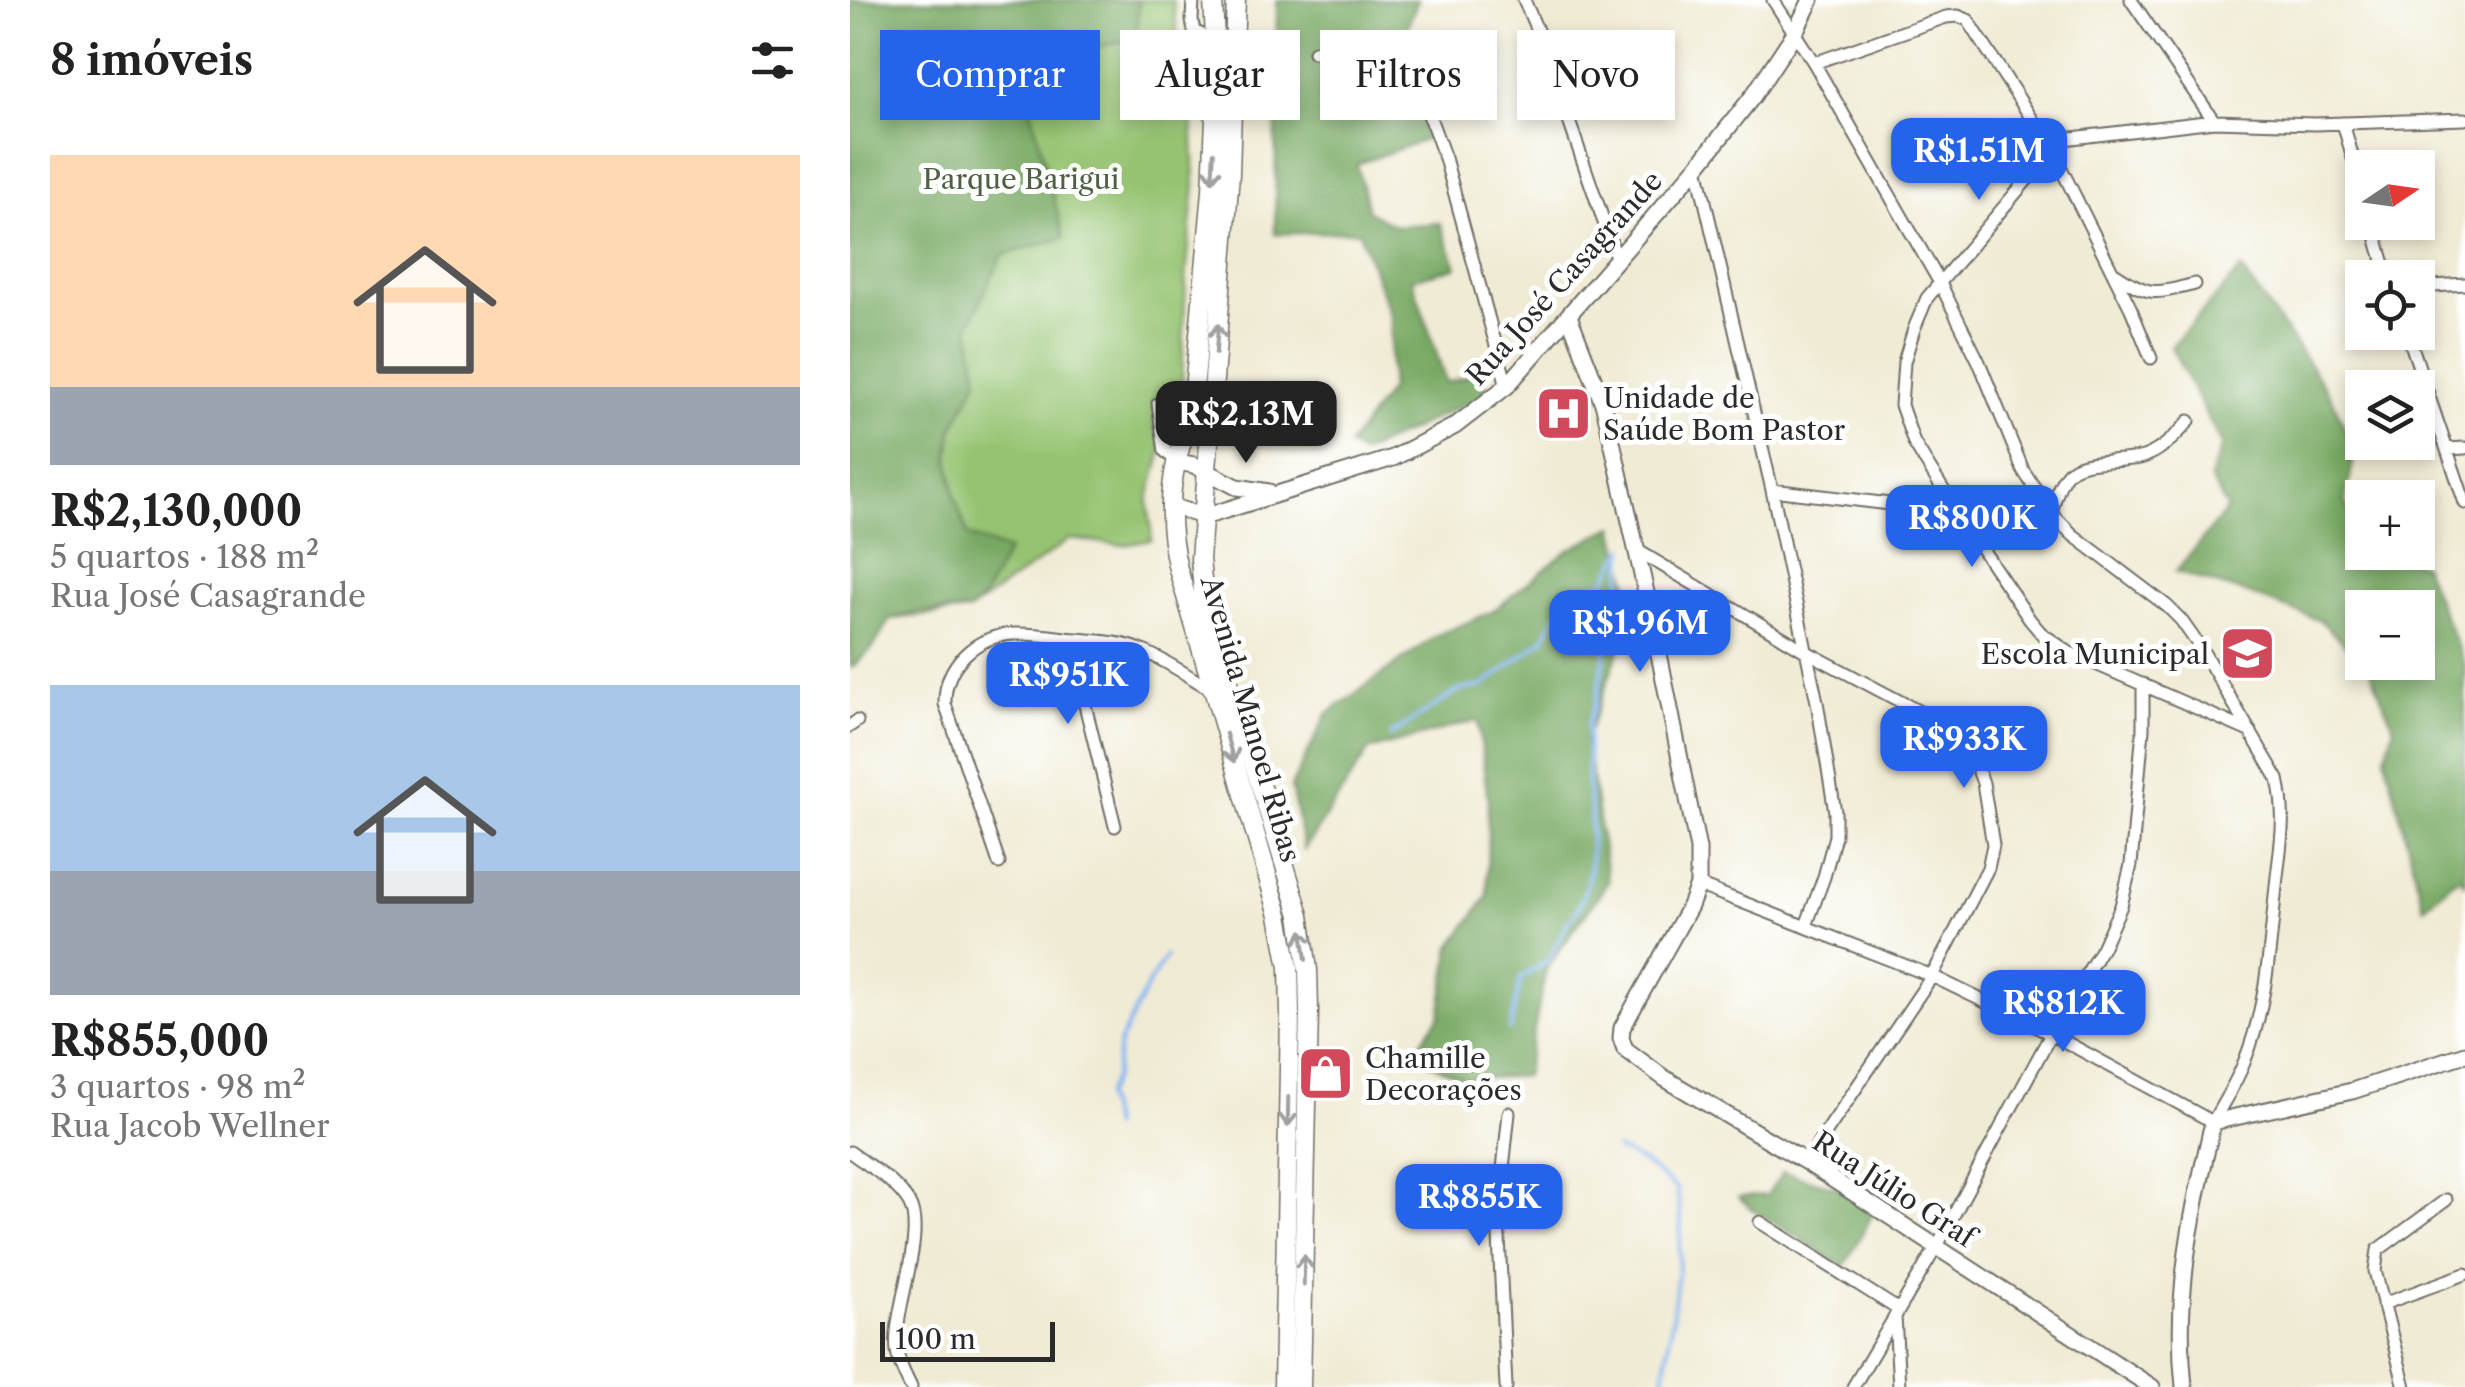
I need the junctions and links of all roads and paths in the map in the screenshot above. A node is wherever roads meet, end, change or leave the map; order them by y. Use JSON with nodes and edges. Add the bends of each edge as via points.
{"nodes":[{"id":1,"x":1194,"y":0,"type":"edge"},
{"id":2,"x":1214,"y":0,"type":"edge"},
{"id":3,"x":1236,"y":0,"type":"edge"},
{"id":4,"x":1524,"y":0,"type":"edge"},
{"id":5,"x":1773,"y":0,"type":"edge"},
{"id":6,"x":1812,"y":0,"type":"edge"},
{"id":7,"x":2130,"y":0,"type":"edge"},
{"id":8,"x":1194,"y":30,"type":"edge"},
{"id":9,"x":1218,"y":30,"type":"edge"},
{"id":10,"x":1230,"y":30,"type":"edge"},
{"id":11,"x":1794,"y":34,"type":"junction"},
{"id":12,"x":1314,"y":52,"type":"dead end"},
{"id":13,"x":1814,"y":63,"type":"junction"},
{"id":14,"x":2465,"y":119,"type":"edge"},
{"id":15,"x":1218,"y":120,"type":"edge"},
{"id":16,"x":1227,"y":120,"type":"edge"},
{"id":17,"x":2214,"y":122,"type":"junction"},
{"id":18,"x":2343,"y":123,"type":"junction"},
{"id":19,"x":2049,"y":146,"type":"junction"},
{"id":20,"x":2351,"y":150,"type":"edge"},
{"id":21,"x":1696,"y":168,"type":"junction"},
{"id":22,"x":1618,"y":260,"type":"junction"},
{"id":23,"x":2113,"y":272,"type":"junction"},
{"id":24,"x":1940,"y":283,"type":"junction"},
{"id":25,"x":2194,"y":284,"type":"dead end"},
{"id":26,"x":2465,"y":284,"type":"edge"},
{"id":27,"x":2435,"y":286,"type":"edge"},
{"id":28,"x":1569,"y":316,"type":"junction"},
{"id":29,"x":2413,"y":350,"type":"edge"},
{"id":30,"x":2152,"y":358,"type":"dead end"},
{"id":31,"x":1508,"y":386,"type":"junction"},
{"id":32,"x":1158,"y":404,"type":"dead end"},
{"id":33,"x":2189,"y":421,"type":"dead end"},
{"id":34,"x":2465,"y":448,"type":"edge"},
{"id":35,"x":2448,"y":449,"type":"junction"},
{"id":36,"x":1177,"y":462,"type":"junction"},
{"id":37,"x":1206,"y":471,"type":"junction"},
{"id":38,"x":1772,"y":490,"type":"junction"},
{"id":39,"x":1278,"y":492,"type":"junction"},
{"id":40,"x":2465,"y":503,"type":"edge"},
{"id":41,"x":1170,"y":506,"type":"junction"},
{"id":42,"x":1956,"y":512,"type":"junction"},
{"id":43,"x":2051,"y":513,"type":"junction"},
{"id":44,"x":1203,"y":516,"type":"junction"},
{"id":45,"x":1635,"y":549,"type":"junction"},
{"id":46,"x":1193,"y":621,"type":"junction"},
{"id":47,"x":1110,"y":643,"type":"junction"},
{"id":48,"x":1218,"y":647,"type":"junction"},
{"id":49,"x":1807,"y":652,"type":"junction"},
{"id":50,"x":2142,"y":684,"type":"junction"},
{"id":51,"x":1214,"y":691,"type":"junction"},
{"id":52,"x":1238,"y":714,"type":"junction"},
{"id":53,"x":2252,"y":732,"type":"junction"},
{"id":54,"x":1115,"y":826,"type":"dead end"},
{"id":55,"x":999,"y":863,"type":"dead end"},
{"id":56,"x":1698,"y":885,"type":"junction"},
{"id":57,"x":1806,"y":926,"type":"junction"},
{"id":58,"x":1932,"y":976,"type":"junction"},
{"id":59,"x":1290,"y":1014,"type":"junction"},
{"id":60,"x":2050,"y":1034,"type":"junction"},
{"id":61,"x":1308,"y":1042,"type":"junction"},
{"id":62,"x":2465,"y":1054,"type":"edge"},
{"id":63,"x":1508,"y":1113,"type":"dead end"},
{"id":64,"x":2213,"y":1122,"type":"junction"},
{"id":65,"x":850,"y":1152,"type":"edge"},
{"id":66,"x":1806,"y":1162,"type":"junction"},
{"id":67,"x":2446,"y":1200,"type":"dead end"},
{"id":68,"x":1760,"y":1222,"type":"dead end"},
{"id":69,"x":1937,"y":1246,"type":"junction"},
{"id":70,"x":2465,"y":1274,"type":"edge"},
{"id":71,"x":2383,"y":1304,"type":"junction"},
{"id":72,"x":1897,"y":1313,"type":"junction"},
{"id":73,"x":1293,"y":1319,"type":"junction"},
{"id":74,"x":1295,"y":1374,"type":"edge"},
{"id":75,"x":911,"y":1387,"type":"edge"},
{"id":76,"x":1283,"y":1387,"type":"edge"},
{"id":77,"x":1506,"y":1387,"type":"edge"},
{"id":78,"x":1853,"y":1387,"type":"edge"},
{"id":79,"x":1899,"y":1387,"type":"edge"},
{"id":80,"x":2152,"y":1387,"type":"edge"},
{"id":81,"x":2184,"y":1387,"type":"edge"},
{"id":82,"x":2404,"y":1387,"type":"edge"}],
"edges":[{"from":1,"to":8,"type":"street"},
{"from":2,"to":9,"type":"main road","name":"Avenida Manoel Ribas"},
{"from":3,"to":10,"type":"main road","name":"Avenida Manoel Ribas"},
{"from":4,"to":22,"type":"street"},
{"from":5,"to":11,"type":"street"},
{"from":6,"to":11,"type":"street","name":"Rua José Casagrande"},
{"from":7,"to":17,"type":"street"},
{"from":11,"to":13,"type":"street"},
{"from":11,"to":21,"type":"street","name":"Rua José Casagrande"},
{"from":12,"to":31,"type":"street","via":[[1351,41],[1380,49],[1429,115]]},
{"from":13,"to":19,"type":"street","via":[[1958,16],[1968,20]]},
{"from":13,"to":24,"type":"street"},
{"from":14,"to":18,"type":"street"},
{"from":15,"to":36,"type":"main road","name":"Avenida Manoel Ribas","one_way":true,"via":[[1194,390]]},
{"from":37,"to":16,"type":"main road","name":"Avenida Manoel Ribas","one_way":true,"via":[[1230,174]]},
{"from":17,"to":18,"type":"street"},
{"from":17,"to":19,"type":"street"},
{"from":18,"to":20,"type":"street"},
{"from":19,"to":23,"type":"street"},
{"from":19,"to":24,"type":"street"},
{"from":21,"to":22,"type":"street","name":"Rua José Casagrande"},
{"from":21,"to":38,"type":"street"},
{"from":22,"to":28,"type":"street","name":"Rua José Casagrande"},
{"from":23,"to":25,"type":"street","via":[[2142,291]]},
{"from":23,"to":30,"type":"street"},
{"from":24,"to":42,"type":"street","via":[[1914,329],[1901,405],[1914,443]]},
{"from":24,"to":43,"type":"street","via":[[2023,470]]},
{"from":26,"to":27,"type":"street"},
{"from":28,"to":31,"type":"street","name":"Rua José Casagrande"},
{"from":28,"to":45,"type":"street","via":[[1604,406]]},
{"from":29,"to":35,"type":"street"},
{"from":31,"to":39,"type":"street","name":"Rua José Casagrande","via":[[1417,448]]},
{"from":32,"to":36,"type":"street","via":[[1166,450]]},
{"from":33,"to":43,"type":"street","via":[[2145,457],[2069,470]]},
{"from":34,"to":35,"type":"street"},
{"from":35,"to":40,"type":"street"},
{"from":36,"to":37,"type":"street","name":"Rua José Casagrande"},
{"from":36,"to":41,"type":"main road","name":"Avenida Manoel Ribas"},
{"from":37,"to":39,"type":"street","name":"Rua José Casagrande","via":[[1238,487]]},
{"from":37,"to":44,"type":"main road","name":"Avenida Manoel Ribas"},
{"from":38,"to":42,"type":"street"},
{"from":38,"to":49,"type":"street"},
{"from":39,"to":44,"type":"street","name":"Rua José Casagrande"},
{"from":41,"to":44,"type":"street"},
{"from":41,"to":46,"type":"main road","name":"Avenida Manoel Ribas","via":[[1174,552]]},
{"from":42,"to":50,"type":"street","via":[[2041,633]]},
{"from":43,"to":53,"type":"street","via":[[2181,620]]},
{"from":44,"to":48,"type":"main road","name":"Avenida Manoel Ribas","via":[[1202,582]]},
{"from":45,"to":49,"type":"street"},
{"from":45,"to":56,"type":"street","via":[[1698,849]]},
{"from":46,"to":48,"type":"main road","via":[[1207,646]]},
{"from":46,"to":51,"type":"main road","name":"Avenida Manoel Ribas"},
{"from":47,"to":51,"type":"street","via":[[1151,655]]},
{"from":47,"to":54,"type":"street","via":[[1087,676],[1083,696]]},
{"from":47,"to":55,"type":"street","via":[[1003,636],[963,656],[948,677],[948,718]]},
{"from":48,"to":52,"type":"main road","name":"Avenida Manoel Ribas"},
{"from":49,"to":57,"type":"street","via":[[1835,836]]},
{"from":49,"to":58,"type":"street","via":[[1936,722],[1979,772],[1994,846]]},
{"from":50,"to":53,"type":"street"},
{"from":50,"to":60,"type":"street","via":[[2131,865],[2121,906]]},
{"from":51,"to":52,"type":"main road"},
{"from":51,"to":59,"type":"main road","name":"Avenida Manoel Ribas","one_way":true,"via":[[1282,926]]},
{"from":61,"to":52,"type":"main road","name":"Avenida Manoel Ribas","one_way":true,"via":[[1300,915]]},
{"from":53,"to":64,"type":"street","via":[[2278,778],[2284,828],[2258,1019],[2245,1062]]},
{"from":56,"to":57,"type":"street"},
{"from":56,"to":66,"type":"street","name":"Rua Júlio Graf","via":[[1621,1038],[1664,1078]]},
{"from":57,"to":58,"type":"street"},
{"from":58,"to":60,"type":"street"},
{"from":58,"to":66,"type":"street"},
{"from":59,"to":61,"type":"main road"},
{"from":59,"to":73,"type":"main road","name":"Avenida Manoel Ribas","one_way":true},
{"from":60,"to":64,"type":"street"},
{"from":60,"to":69,"type":"street"},
{"from":73,"to":61,"type":"main road","name":"Avenida Manoel Ribas","one_way":true},
{"from":62,"to":64,"type":"street","via":[[2352,1091]]},
{"from":63,"to":77,"type":"street","via":[[1498,1214]]},
{"from":64,"to":81,"type":"street","via":[[2182,1276]]},
{"from":65,"to":75,"type":"street","via":[[898,1189],[912,1210],[896,1339]]},
{"from":66,"to":69,"type":"street","name":"Rua Júlio Graf"},
{"from":67,"to":71,"type":"street","via":[[2378,1250]]},
{"from":68,"to":72,"type":"street"},
{"from":69,"to":72,"type":"street"},
{"from":69,"to":80,"type":"street","name":"Rua Júlio Graf"},
{"from":70,"to":71,"type":"street"},
{"from":71,"to":82,"type":"street"},
{"from":72,"to":78,"type":"street"},
{"from":72,"to":79,"type":"street"},
{"from":73,"to":74,"type":"main road","name":"Avenida Manoel Ribas"},
{"from":74,"to":76,"type":"main road","name":"Avenida Manoel Ribas"}]}
